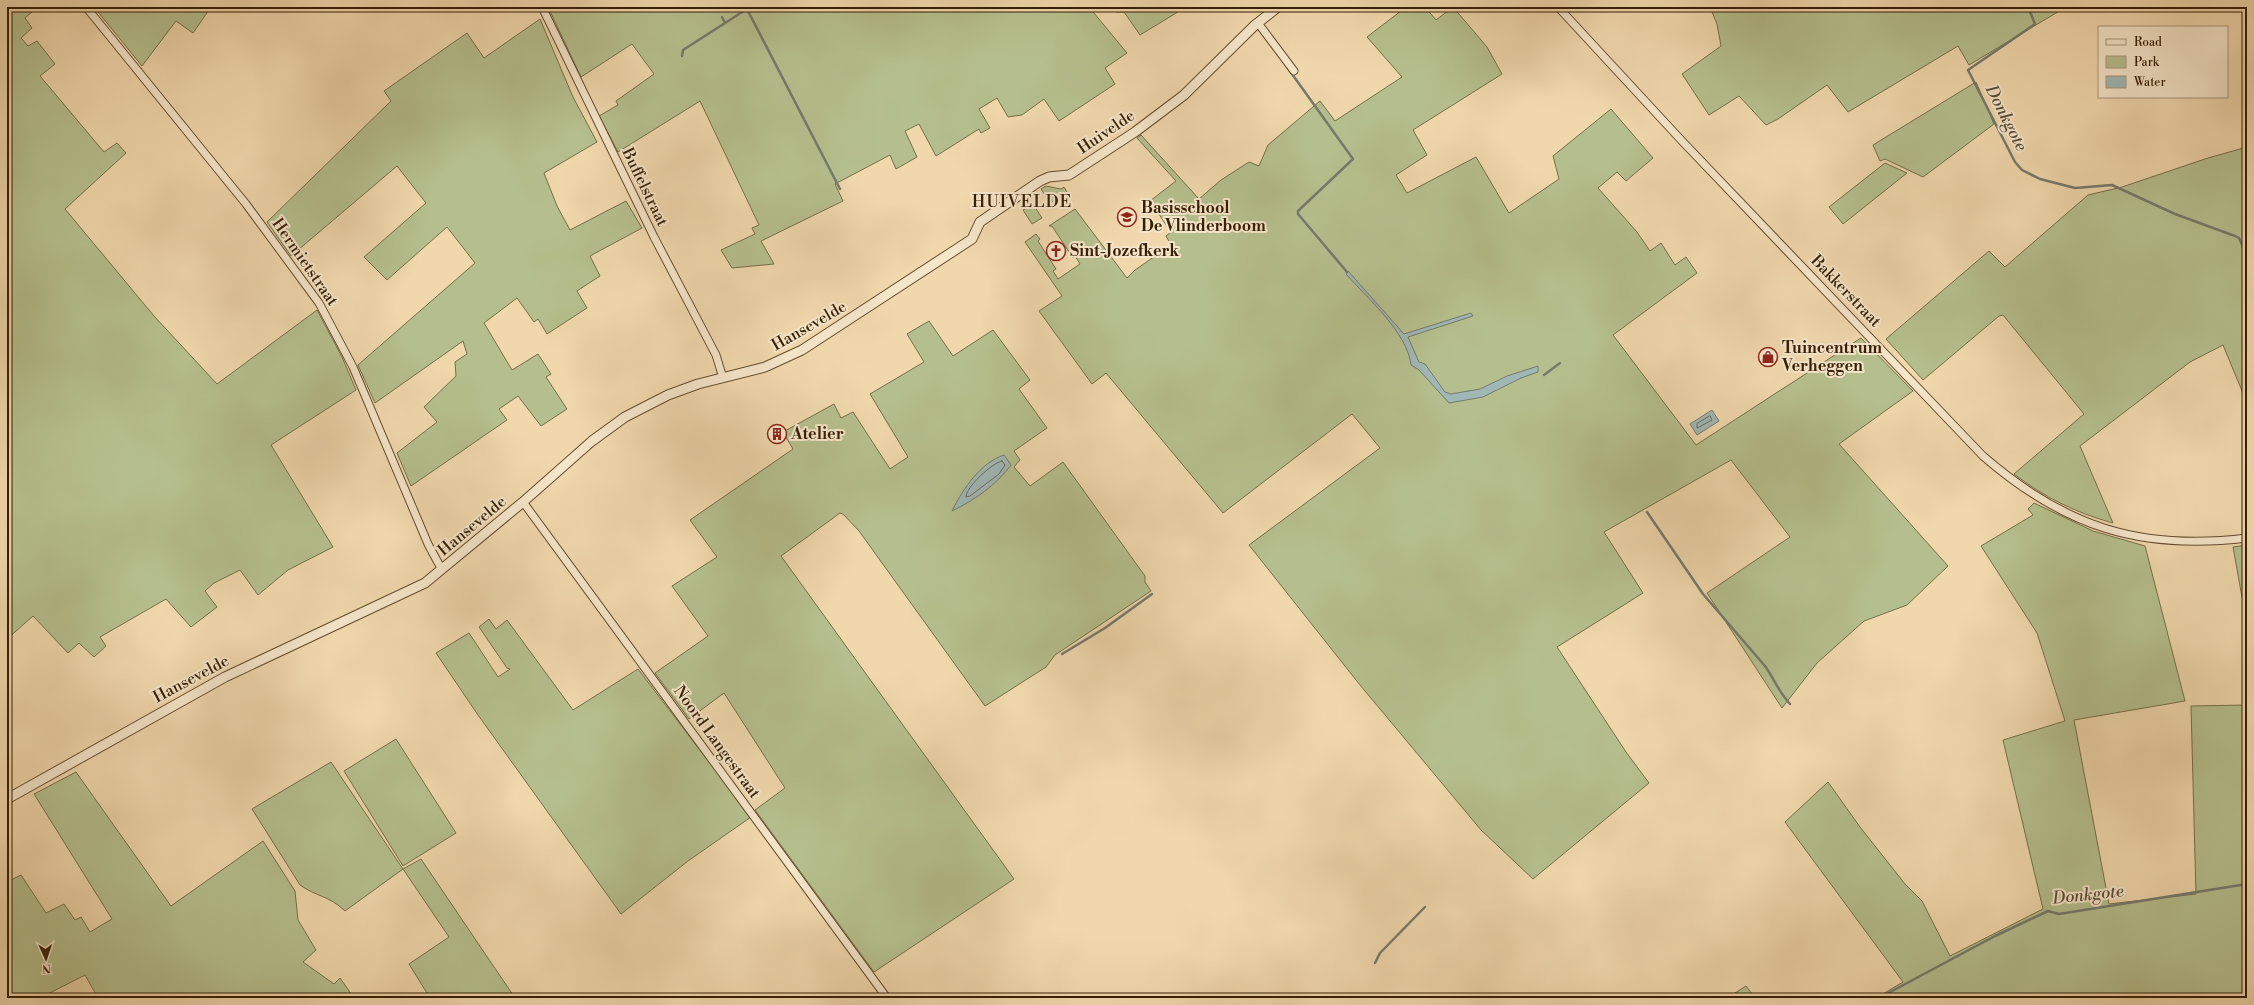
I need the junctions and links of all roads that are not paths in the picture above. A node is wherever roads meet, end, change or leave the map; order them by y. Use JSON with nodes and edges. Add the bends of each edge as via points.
{"nodes":[{"id":1,"x":86,"y":7,"type":"edge"},
{"id":2,"x":542,"y":7,"type":"edge"},
{"id":3,"x":1278,"y":7,"type":"edge"},
{"id":4,"x":1558,"y":7,"type":"edge"},
{"id":5,"x":1258,"y":23,"type":"junction"},
{"id":6,"x":1294,"y":70,"type":"dead end"},
{"id":7,"x":941,"y":260,"type":"joint"},
{"id":8,"x":723,"y":378,"type":"junction"},
{"id":9,"x":523,"y":502,"type":"junction"},
{"id":10,"x":2247,"y":538,"type":"edge"},
{"id":11,"x":442,"y":570,"type":"junction"},
{"id":12,"x":7,"y":799,"type":"edge"},
{"id":13,"x":887,"y":998,"type":"edge"}],
"edges":[{"from":1,"to":11,"type":"street","name":"Hermietstraat","via":[[246,204],[319,303],[353,367],[428,544]]},
{"from":2,"to":8,"type":"street","name":"Buffelstraat","via":[[654,238],[716,355]]},
{"from":3,"to":5,"type":"street","name":"Huivelde"},
{"from":4,"to":10,"type":"street","name":"Bakkerstraat","via":[[1682,141],[1984,456],[2008,477],[2036,497],[2069,514],[2115,532],[2161,541],[2208,543]]},
{"from":5,"to":6,"type":"street"},
{"from":5,"to":7,"type":"street","name":"Huivelde","via":[[1184,95],[1140,128],[1069,176],[1050,177],[1040,181],[980,222],[972,239]]},
{"from":7,"to":8,"type":"street","name":"Hansevelde","via":[[807,348],[765,367]]},
{"from":8,"to":9,"type":"street","name":"Hansevelde","via":[[668,395],[625,417],[592,441]]},
{"from":9,"to":11,"type":"street","name":"Hansevelde"},
{"from":9,"to":13,"type":"street","name":"Noord Langestraat"},
{"from":11,"to":12,"type":"street","name":"Hansevelde","via":[[408,592],[193,694]]}]}
